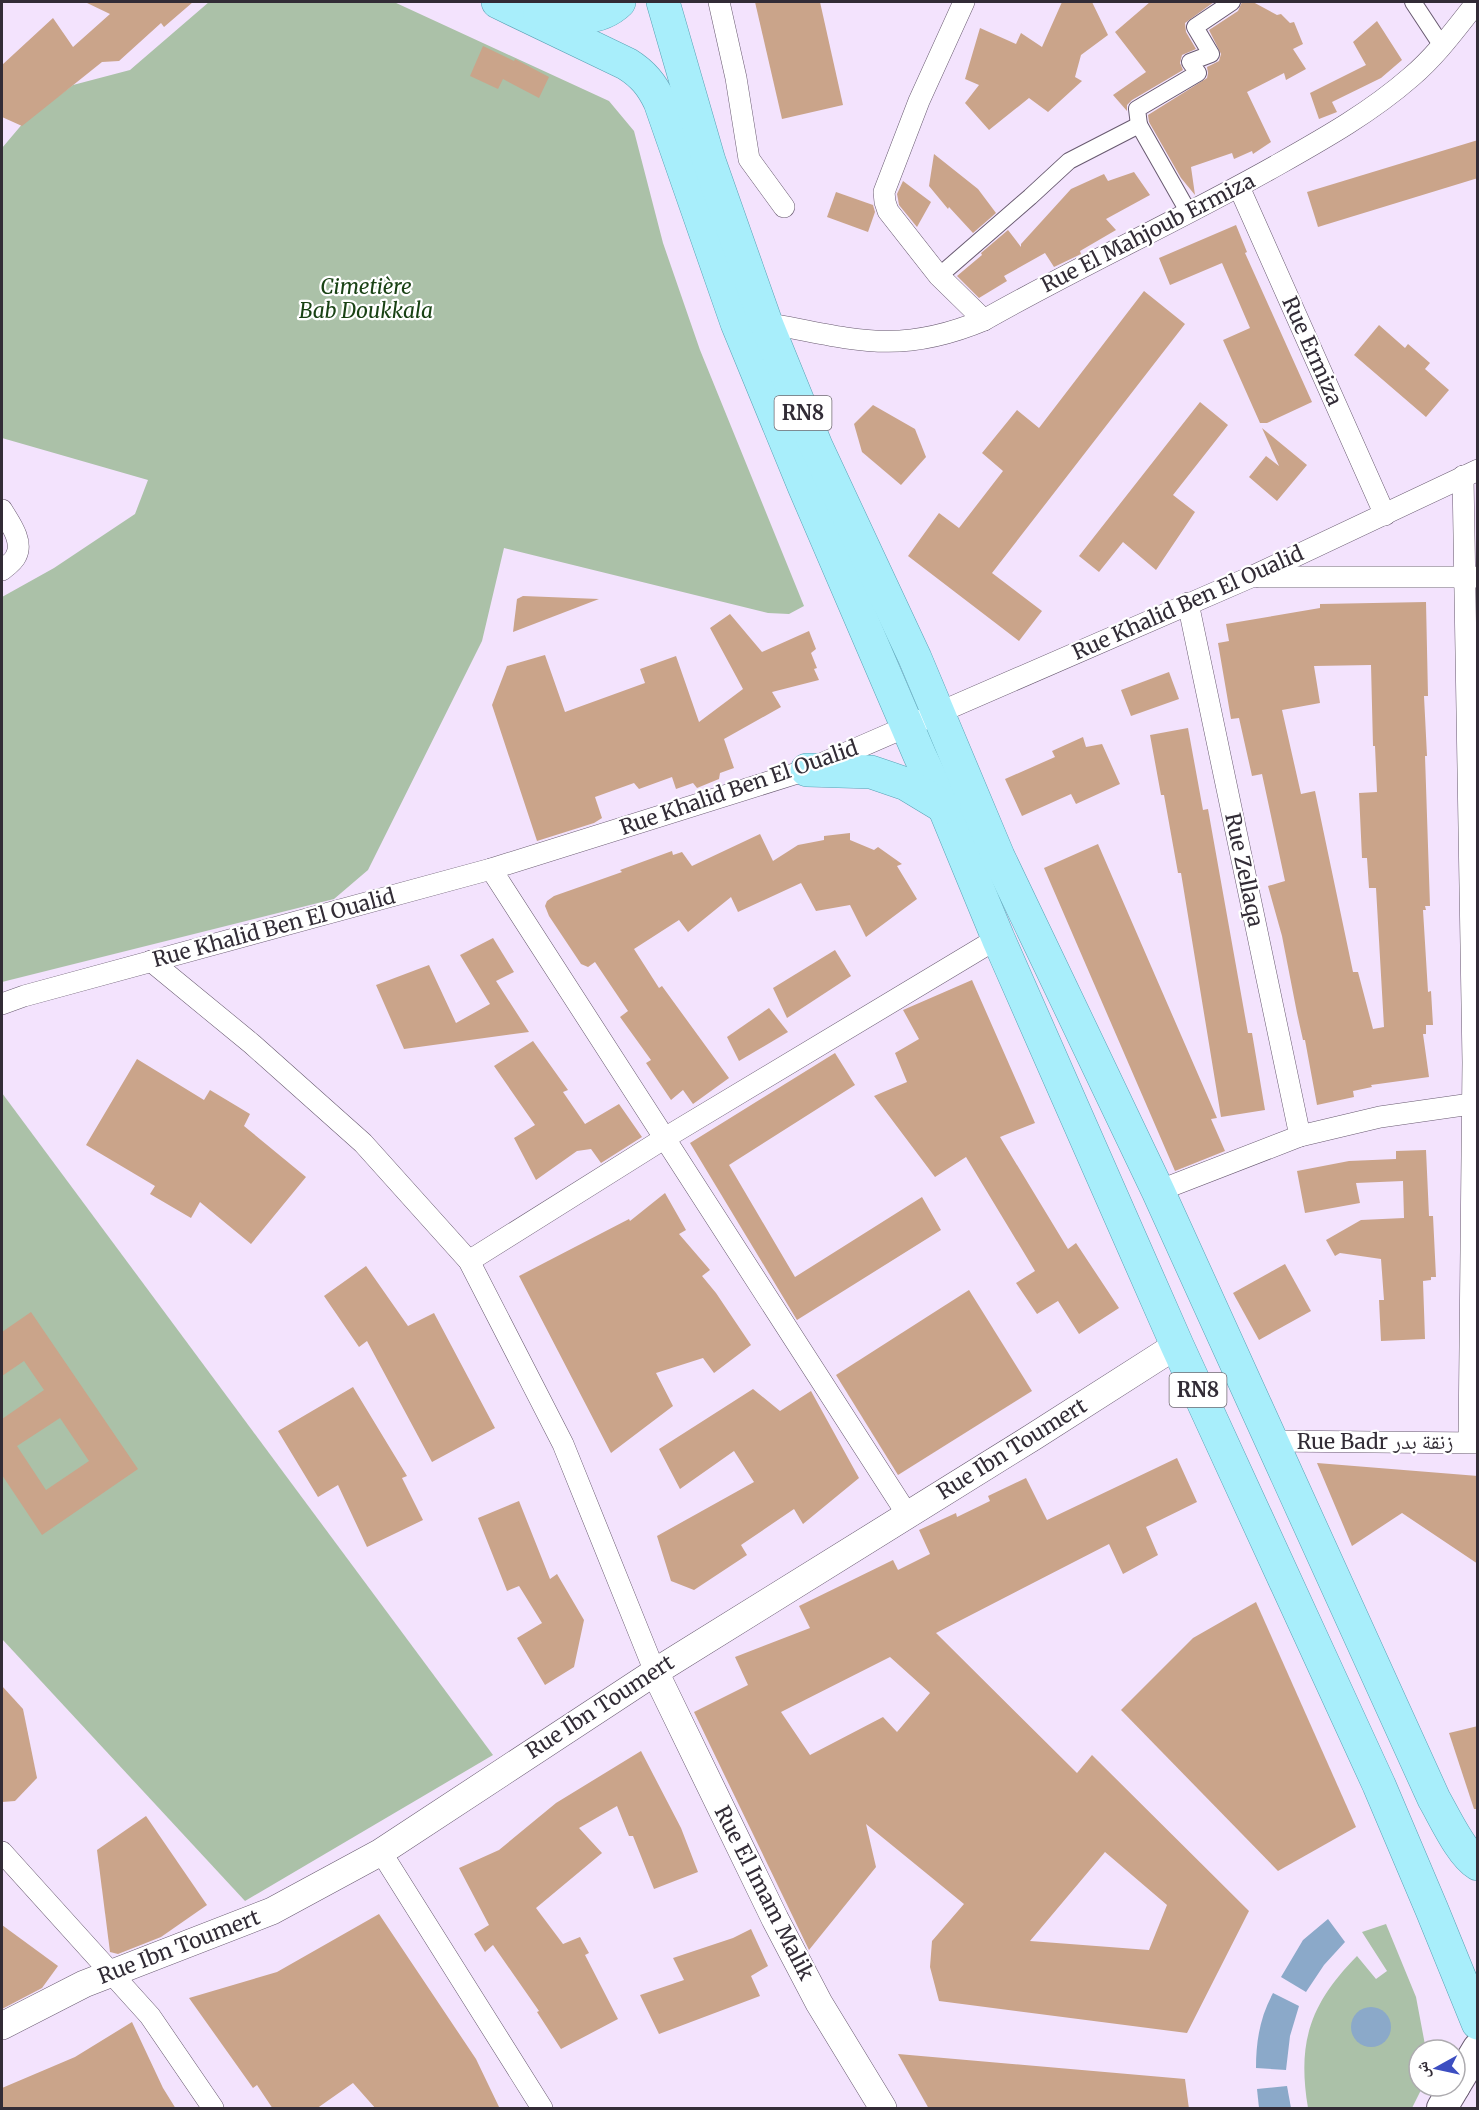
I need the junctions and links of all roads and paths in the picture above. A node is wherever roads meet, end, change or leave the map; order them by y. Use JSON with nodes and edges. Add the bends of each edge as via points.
{"nodes":[{"id":1,"x":619,"y":2,"type":"edge"},
{"id":2,"x":663,"y":2,"type":"edge"},
{"id":3,"x":719,"y":2,"type":"edge"},
{"id":4,"x":964,"y":2,"type":"edge"},
{"id":5,"x":1232,"y":2,"type":"edge"},
{"id":6,"x":1413,"y":2,"type":"edge"},
{"id":7,"x":1477,"y":2,"type":"edge"},
{"id":8,"x":509,"y":6,"type":"edge"},
{"id":9,"x":1442,"y":46,"type":"junction"},
{"id":10,"x":1139,"y":125,"type":"junction"},
{"id":11,"x":1239,"y":187,"type":"junction"},
{"id":12,"x":784,"y":207,"type":"dead end"},
{"id":13,"x":1189,"y":213,"type":"junction"},
{"id":14,"x":939,"y":276,"type":"junction"},
{"id":15,"x":984,"y":320,"type":"junction"},
{"id":16,"x":766,"y":323,"type":"junction"},
{"id":17,"x":1470,"y":473,"type":"edge"},
{"id":18,"x":2,"y":510,"type":"edge"},
{"id":19,"x":1385,"y":515,"type":"junction"},
{"id":20,"x":2,"y":570,"type":"edge"},
{"id":21,"x":1251,"y":577,"type":"junction"},
{"id":22,"x":1471,"y":577,"type":"edge"},
{"id":23,"x":1188,"y":603,"type":"junction"},
{"id":24,"x":938,"y":714,"type":"junction"},
{"id":25,"x":907,"y":728,"type":"junction"},
{"id":26,"x":807,"y":770,"type":"junction"},
{"id":27,"x":944,"y":807,"type":"junction"},
{"id":28,"x":491,"y":869,"type":"junction"},
{"id":29,"x":998,"y":938,"type":"junction"},
{"id":30,"x":151,"y":961,"type":"junction"},
{"id":31,"x":2,"y":1004,"type":"edge"},
{"id":32,"x":1475,"y":1103,"type":"edge"},
{"id":33,"x":1300,"y":1137,"type":"junction"},
{"id":34,"x":665,"y":1138,"type":"junction"},
{"id":35,"x":1158,"y":1191,"type":"junction"},
{"id":36,"x":469,"y":1262,"type":"junction"},
{"id":37,"x":1177,"y":1345,"type":"junction"},
{"id":38,"x":1272,"y":1440,"type":"junction"},
{"id":39,"x":1473,"y":1443,"type":"edge"},
{"id":40,"x":907,"y":1514,"type":"junction"},
{"id":41,"x":655,"y":1672,"type":"junction"},
{"id":42,"x":2,"y":1852,"type":"edge"},
{"id":43,"x":381,"y":1852,"type":"junction"},
{"id":44,"x":1478,"y":1864,"type":"edge"},
{"id":45,"x":111,"y":1972,"type":"junction"},
{"id":46,"x":1478,"y":2023,"type":"edge"},
{"id":47,"x":2,"y":2026,"type":"edge"},
{"id":48,"x":1478,"y":2048,"type":"edge"},
{"id":49,"x":1467,"y":2066,"type":"edge"},
{"id":50,"x":213,"y":2109,"type":"edge"},
{"id":51,"x":542,"y":2109,"type":"edge"},
{"id":52,"x":883,"y":2109,"type":"edge"}],
"edges":[{"from":1,"to":8,"type":"main road","via":[[604,12],[571,17]]},
{"from":2,"to":16,"type":"main road","number":"RN8","via":[[709,161]]},
{"from":3,"to":12,"type":"street","via":[[749,159]]},
{"from":4,"to":14,"type":"street","via":[[884,192],[888,211]]},
{"from":5,"to":10,"type":"street","via":[[1195,27],[1211,54],[1190,62],[1198,73],[1137,109]]},
{"from":6,"to":9,"type":"street"},
{"from":7,"to":9,"type":"street","name":"Rue El Mahjoub Ermiza"},
{"from":8,"to":25,"type":"main road","number":"RN8","via":[[639,72],[654,90],[741,334]]},
{"from":9,"to":11,"type":"street","name":"Rue El Mahjoub Ermiza","via":[[1382,102]]},
{"from":10,"to":13,"type":"street"},
{"from":10,"to":14,"type":"street","via":[[1069,161]]},
{"from":11,"to":13,"type":"street","name":"Rue El Mahjoub Ermiza"},
{"from":11,"to":19,"type":"street","name":"Rue Ermiza"},
{"from":13,"to":15,"type":"street","name":"Rue El Mahjoub Ermiza"},
{"from":14,"to":15,"type":"street"},
{"from":15,"to":16,"type":"street","name":"Rue El Mahjoub Ermiza","via":[[945,334],[889,342],[843,338]]},
{"from":16,"to":24,"type":"main road","number":"RN8","via":[[816,446]]},
{"from":17,"to":19,"type":"street","name":"Rue Khalid Ben El Oualid"},
{"from":17,"to":22,"type":"street"},
{"from":18,"to":20,"type":"street","via":[[18,545],[16,556]]},
{"from":19,"to":21,"type":"street","name":"Rue Khalid Ben El Oualid"},
{"from":21,"to":22,"type":"street"},
{"from":21,"to":23,"type":"street","name":"Rue Khalid Ben El Oualid"},
{"from":22,"to":32,"type":"street"},
{"from":23,"to":24,"type":"street","name":"Rue Khalid Ben El Oualid"},
{"from":23,"to":33,"type":"street","name":"Rue Zellaqa"},
{"from":24,"to":25,"type":"street","name":"Rue Khalid Ben El Oualid"},
{"from":24,"to":35,"type":"main road","number":"RN8","via":[[1003,866]]},
{"from":25,"to":26,"type":"street","name":"Rue Khalid Ben El Oualid"},
{"from":25,"to":27,"type":"main road","number":"RN8"},
{"from":26,"to":27,"type":"main road","via":[[871,772],[906,784]]},
{"from":26,"to":28,"type":"street","name":"Rue Khalid Ben El Oualid"},
{"from":27,"to":29,"type":"main road","number":"RN8"},
{"from":28,"to":30,"type":"street","name":"Rue Khalid Ben El Oualid"},
{"from":28,"to":34,"type":"street"},
{"from":29,"to":34,"type":"street"},
{"from":29,"to":37,"type":"main road","number":"RN8"},
{"from":30,"to":31,"type":"street","name":"Rue Khalid Ben El Oualid"},
{"from":30,"to":36,"type":"street","via":[[363,1143]]},
{"from":32,"to":33,"type":"street","via":[[1380,1118]]},
{"from":32,"to":39,"type":"street"},
{"from":33,"to":35,"type":"street"},
{"from":34,"to":36,"type":"street"},
{"from":34,"to":40,"type":"street"},
{"from":35,"to":38,"type":"main road","number":"RN8"},
{"from":36,"to":41,"type":"street","via":[[563,1444]]},
{"from":37,"to":40,"type":"street","name":"Rue Ibn Toumert"},
{"from":37,"to":46,"type":"main road","number":"RN8","via":[[1378,1785]]},
{"from":38,"to":39,"type":"street","name":"Rue Badr زنقة بدر"},
{"from":38,"to":44,"type":"main road","number":"RN8","via":[[1434,1799],[1472,1861]]},
{"from":40,"to":41,"type":"street","name":"Rue Ibn Toumert"},
{"from":41,"to":43,"type":"street","name":"Rue Ibn Toumert"},
{"from":41,"to":52,"type":"street","name":"Rue El Imam Malik","via":[[775,1919]]},
{"from":42,"to":45,"type":"street"},
{"from":43,"to":45,"type":"street","name":"Rue Ibn Toumert","via":[[272,1911]]},
{"from":43,"to":51,"type":"street"},
{"from":45,"to":47,"type":"street","name":"Rue Ibn Toumert"},
{"from":45,"to":50,"type":"street","via":[[150,2016]]},
{"from":48,"to":49,"type":"main road"}]}
